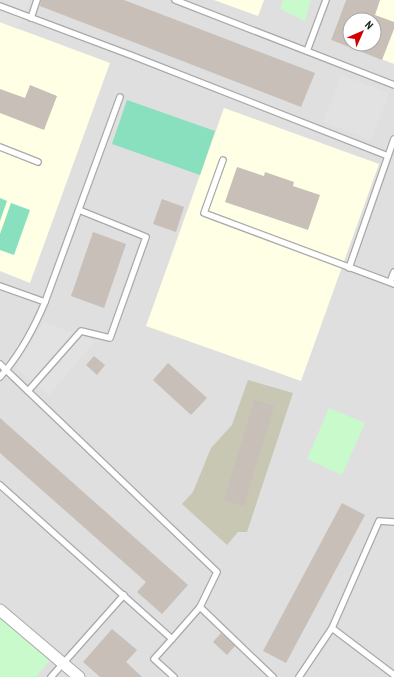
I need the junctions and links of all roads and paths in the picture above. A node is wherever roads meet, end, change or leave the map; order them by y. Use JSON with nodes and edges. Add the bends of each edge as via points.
{"nodes":[{"id":1,"x":38,"y":0,"type":"edge"},
{"id":2,"x":175,"y":0,"type":"edge"},
{"id":3,"x":326,"y":0,"type":"edge"},
{"id":4,"x":0,"y":6,"type":"edge"},
{"id":5,"x":30,"y":18,"type":"junction"},
{"id":6,"x":307,"y":51,"type":"junction"},
{"id":7,"x":394,"y":85,"type":"edge"},
{"id":8,"x":120,"y":97,"type":"dead end"},
{"id":9,"x":394,"y":139,"type":"edge"},
{"id":10,"x":0,"y":147,"type":"edge"},
{"id":11,"x":388,"y":156,"type":"junction"},
{"id":12,"x":223,"y":160,"type":"dead end"},
{"id":13,"x":38,"y":162,"type":"dead end"},
{"id":14,"x":79,"y":210,"type":"junction"},
{"id":15,"x":349,"y":268,"type":"junction"},
{"id":16,"x":394,"y":272,"type":"edge"},
{"id":17,"x":392,"y":283,"type":"edge"},
{"id":18,"x":0,"y":286,"type":"edge"},
{"id":19,"x":45,"y":302,"type":"junction"},
{"id":20,"x":0,"y":364,"type":"edge"},
{"id":21,"x":6,"y":370,"type":"junction"},
{"id":22,"x":0,"y":377,"type":"edge"},
{"id":23,"x":28,"y":391,"type":"junction"},
{"id":24,"x":0,"y":486,"type":"edge"},
{"id":25,"x":394,"y":522,"type":"edge"},
{"id":26,"x":124,"y":595,"type":"junction"},
{"id":27,"x":200,"y":607,"type":"junction"},
{"id":28,"x":0,"y":610,"type":"edge"},
{"id":29,"x":332,"y":628,"type":"junction"},
{"id":30,"x":172,"y":639,"type":"junction"},
{"id":31,"x":62,"y":663,"type":"junction"},
{"id":32,"x":394,"y":675,"type":"edge"},
{"id":33,"x":51,"y":677,"type":"edge"},
{"id":34,"x":79,"y":677,"type":"edge"},
{"id":35,"x":174,"y":677,"type":"edge"},
{"id":36,"x":273,"y":677,"type":"edge"},
{"id":37,"x":299,"y":677,"type":"edge"}],
"edges":[{"from":1,"to":5,"type":"lane"},
{"from":2,"to":6,"type":"lane"},
{"from":3,"to":6,"type":"lane"},
{"from":4,"to":5,"type":"lane"},
{"from":5,"to":11,"type":"lane"},
{"from":6,"to":7,"type":"lane"},
{"from":8,"to":14,"type":"lane"},
{"from":9,"to":11,"type":"lane"},
{"from":10,"to":13,"type":"lane"},
{"from":11,"to":15,"type":"lane"},
{"from":12,"to":15,"type":"lane","via":[[204,213]]},
{"from":14,"to":19,"type":"lane"},
{"from":14,"to":23,"type":"lane","via":[[146,237],[110,338],[81,331]]},
{"from":15,"to":17,"type":"lane"},
{"from":16,"to":17,"type":"lane"},
{"from":18,"to":19,"type":"lane"},
{"from":19,"to":21,"type":"lane","via":[[36,324]]},
{"from":20,"to":21,"type":"lane"},
{"from":21,"to":22,"type":"lane"},
{"from":21,"to":23,"type":"lane"},
{"from":23,"to":27,"type":"lane","via":[[218,572]]},
{"from":24,"to":26,"type":"lane"},
{"from":25,"to":29,"type":"lane","via":[[379,522]]},
{"from":26,"to":30,"type":"lane"},
{"from":26,"to":31,"type":"lane"},
{"from":27,"to":30,"type":"lane"},
{"from":27,"to":36,"type":"lane"},
{"from":28,"to":31,"type":"street"},
{"from":29,"to":32,"type":"lane"},
{"from":29,"to":37,"type":"lane"},
{"from":30,"to":35,"type":"lane","via":[[154,659]]},
{"from":31,"to":33,"type":"lane"},
{"from":31,"to":34,"type":"street"}]}
